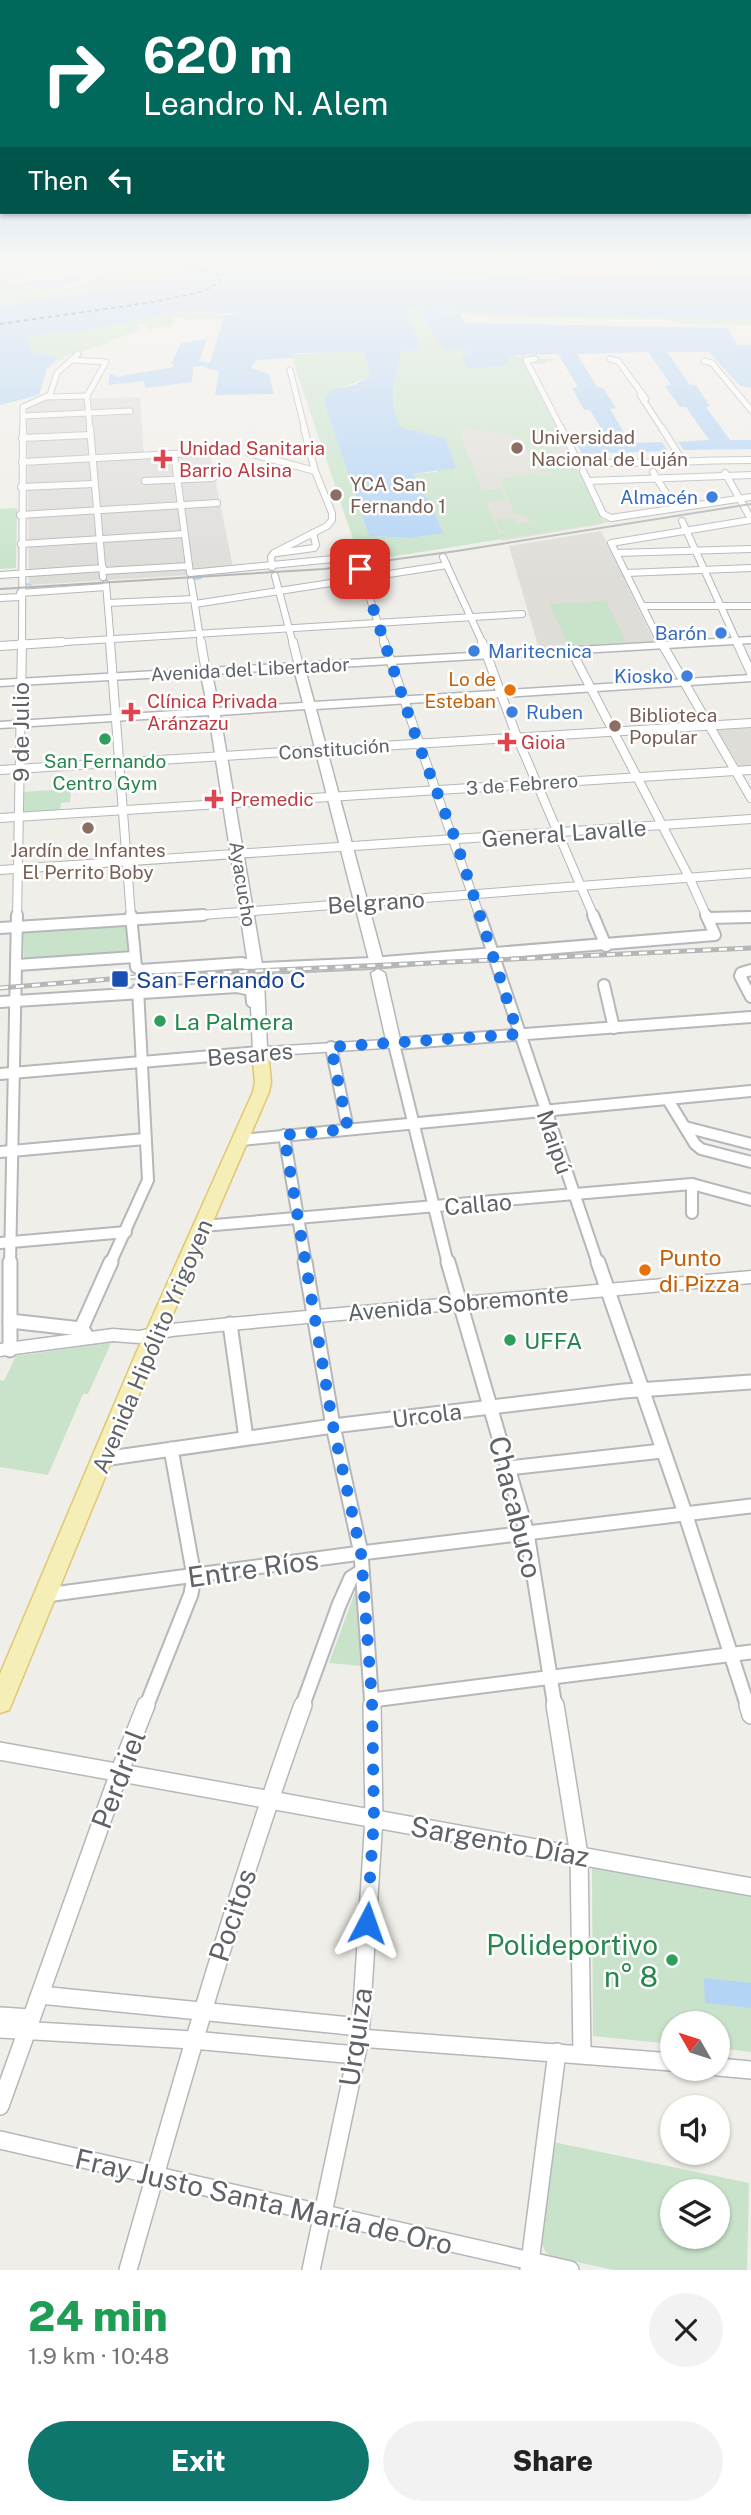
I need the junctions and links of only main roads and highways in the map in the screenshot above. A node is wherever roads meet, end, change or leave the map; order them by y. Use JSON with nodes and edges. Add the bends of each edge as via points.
{"nodes":[{"id":1,"x":751,"y":640,"type":"edge"},
{"id":2,"x":299,"y":666,"type":"junction"},
{"id":3,"x":206,"y":672,"type":"junction"},
{"id":4,"x":751,"y":676,"type":"edge"},
{"id":5,"x":0,"y":683,"type":"edge"},
{"id":6,"x":310,"y":706,"type":"junction"},
{"id":7,"x":213,"y":712,"type":"junction"},
{"id":8,"x":0,"y":725,"type":"edge"},
{"id":9,"x":256,"y":970,"type":"joint"},
{"id":10,"x":394,"y":1044,"type":"joint"},
{"id":11,"x":260,"y":1052,"type":"junction"},
{"id":12,"x":751,"y":1277,"type":"edge"},
{"id":13,"x":156,"y":1333,"type":"junction"},
{"id":14,"x":5,"y":1350,"type":"edge"},
{"id":15,"x":0,"y":1703,"type":"edge"}],
"edges":[{"from":1,"to":2,"type":"main road","name":"Avenida del Libertador"},
{"from":2,"to":3,"type":"main road","name":"Avenida del Libertador"},
{"from":2,"to":6,"type":"main road","name":"Chacabuco"},
{"from":3,"to":5,"type":"main road","name":"Avenida del Libertador"},
{"from":3,"to":7,"type":"main road","name":"Ayacucho"},
{"from":4,"to":6,"type":"main road"},
{"from":6,"to":7,"type":"main road"},
{"from":6,"to":10,"type":"main road","name":"Chacabuco"},
{"from":7,"to":8,"type":"main road"},
{"from":7,"to":9,"type":"main road","name":"Ayacucho"},
{"from":9,"to":11,"type":"main road","name":"Avenida Hipólito Yrigoyen"},
{"from":10,"to":11,"type":"main road","name":"Besares"},
{"from":11,"to":13,"type":"main road","name":"Avenida Hipólito Yrigoyen","via":[[263,1082]]},
{"from":12,"to":13,"type":"main road","name":"Avenida Sobremonte"},
{"from":13,"to":14,"type":"main road","name":"Avenida Sobremonte","via":[[139,1338],[85,1334]]},
{"from":13,"to":15,"type":"main road","name":"Avenida Hipólito Yrigoyen"}]}
